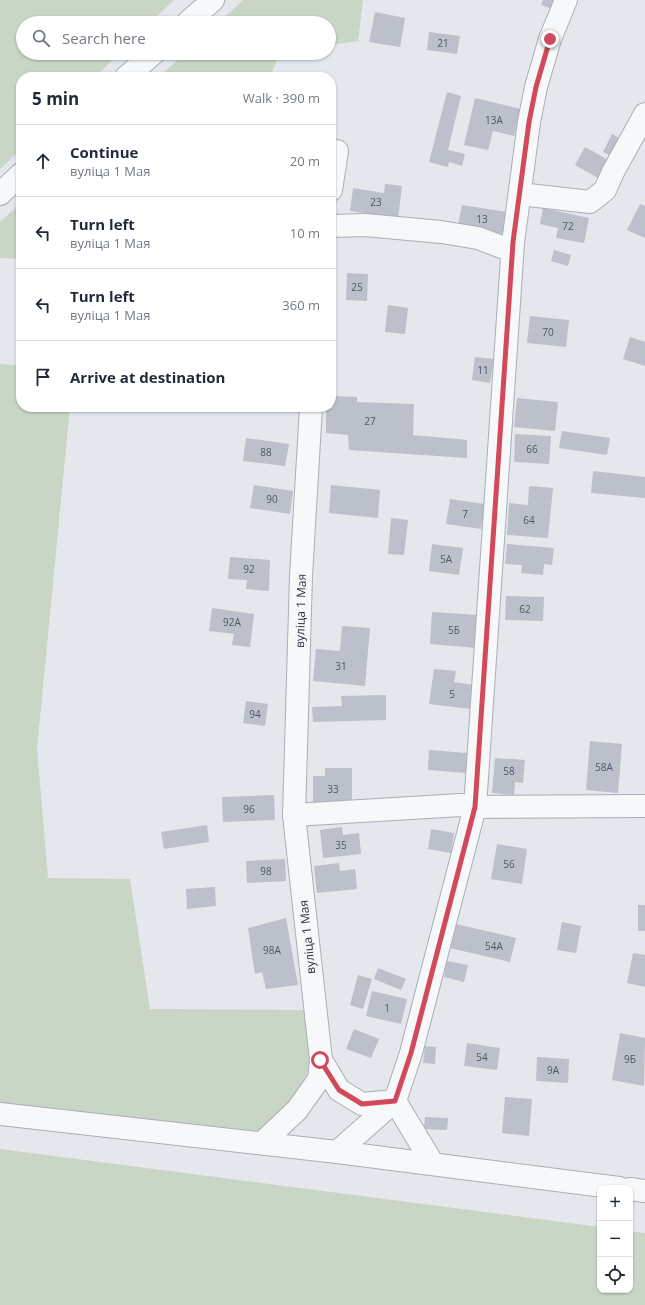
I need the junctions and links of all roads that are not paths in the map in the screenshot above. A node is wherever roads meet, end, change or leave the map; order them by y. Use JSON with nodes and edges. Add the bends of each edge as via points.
{"nodes":[{"id":1,"x":213,"y":0,"type":"edge"},
{"id":2,"x":566,"y":0,"type":"edge"},
{"id":3,"x":195,"y":16,"type":"edge"},
{"id":4,"x":146,"y":60,"type":"edge"},
{"id":5,"x":132,"y":72,"type":"edge"},
{"id":6,"x":645,"y":114,"type":"edge"},
{"id":7,"x":337,"y":151,"type":"dead end"},
{"id":8,"x":336,"y":158,"type":"edge"},
{"id":9,"x":16,"y":179,"type":"edge"},
{"id":10,"x":0,"y":194,"type":"edge"},
{"id":11,"x":520,"y":194,"type":"junction"},
{"id":12,"x":336,"y":226,"type":"edge"},
{"id":13,"x":512,"y":251,"type":"junction"},
{"id":14,"x":311,"y":412,"type":"edge"},
{"id":15,"x":645,"y":806,"type":"edge"},
{"id":16,"x":475,"y":807,"type":"junction"},
{"id":17,"x":294,"y":815,"type":"junction"},
{"id":18,"x":320,"y":1060,"type":"junction"},
{"id":19,"x":395,"y":1101,"type":"junction"},
{"id":20,"x":0,"y":1114,"type":"edge"},
{"id":21,"x":262,"y":1143,"type":"junction"},
{"id":22,"x":337,"y":1152,"type":"junction"},
{"id":23,"x":433,"y":1164,"type":"junction"},
{"id":24,"x":597,"y":1185,"type":"edge"},
{"id":25,"x":633,"y":1189,"type":"edge"},
{"id":26,"x":645,"y":1191,"type":"edge"}],
"edges":[{"from":1,"to":3,"type":"street"},
{"from":2,"to":11,"type":"street","via":[[550,39],[536,87]]},
{"from":4,"to":5,"type":"street"},
{"from":6,"to":11,"type":"street","via":[[605,190],[590,202]]},
{"from":7,"to":8,"type":"street"},
{"from":9,"to":10,"type":"street"},
{"from":11,"to":13,"type":"street"},
{"from":12,"to":13,"type":"street","via":[[365,225],[441,232],[478,238]]},
{"from":13,"to":16,"type":"street"},
{"from":14,"to":17,"type":"street","name":"вуліца 1 Мая","via":[[301,576]]},
{"from":15,"to":16,"type":"street"},
{"from":16,"to":17,"type":"street","via":[[461,805]]},
{"from":16,"to":19,"type":"street","via":[[411,1053]]},
{"from":17,"to":18,"type":"street","name":"вуліца 1 Мая"},
{"from":18,"to":19,"type":"street","name":"вуліца 1 Мая","via":[[339,1090],[362,1104]]},
{"from":18,"to":21,"type":"street","name":"вуліца 1 Мая","via":[[319,1079],[297,1110]]},
{"from":19,"to":22,"type":"street"},
{"from":19,"to":23,"type":"street"},
{"from":20,"to":21,"type":"street"},
{"from":21,"to":22,"type":"street"},
{"from":22,"to":23,"type":"street"},
{"from":23,"to":24,"type":"street"},
{"from":25,"to":26,"type":"street"}]}
